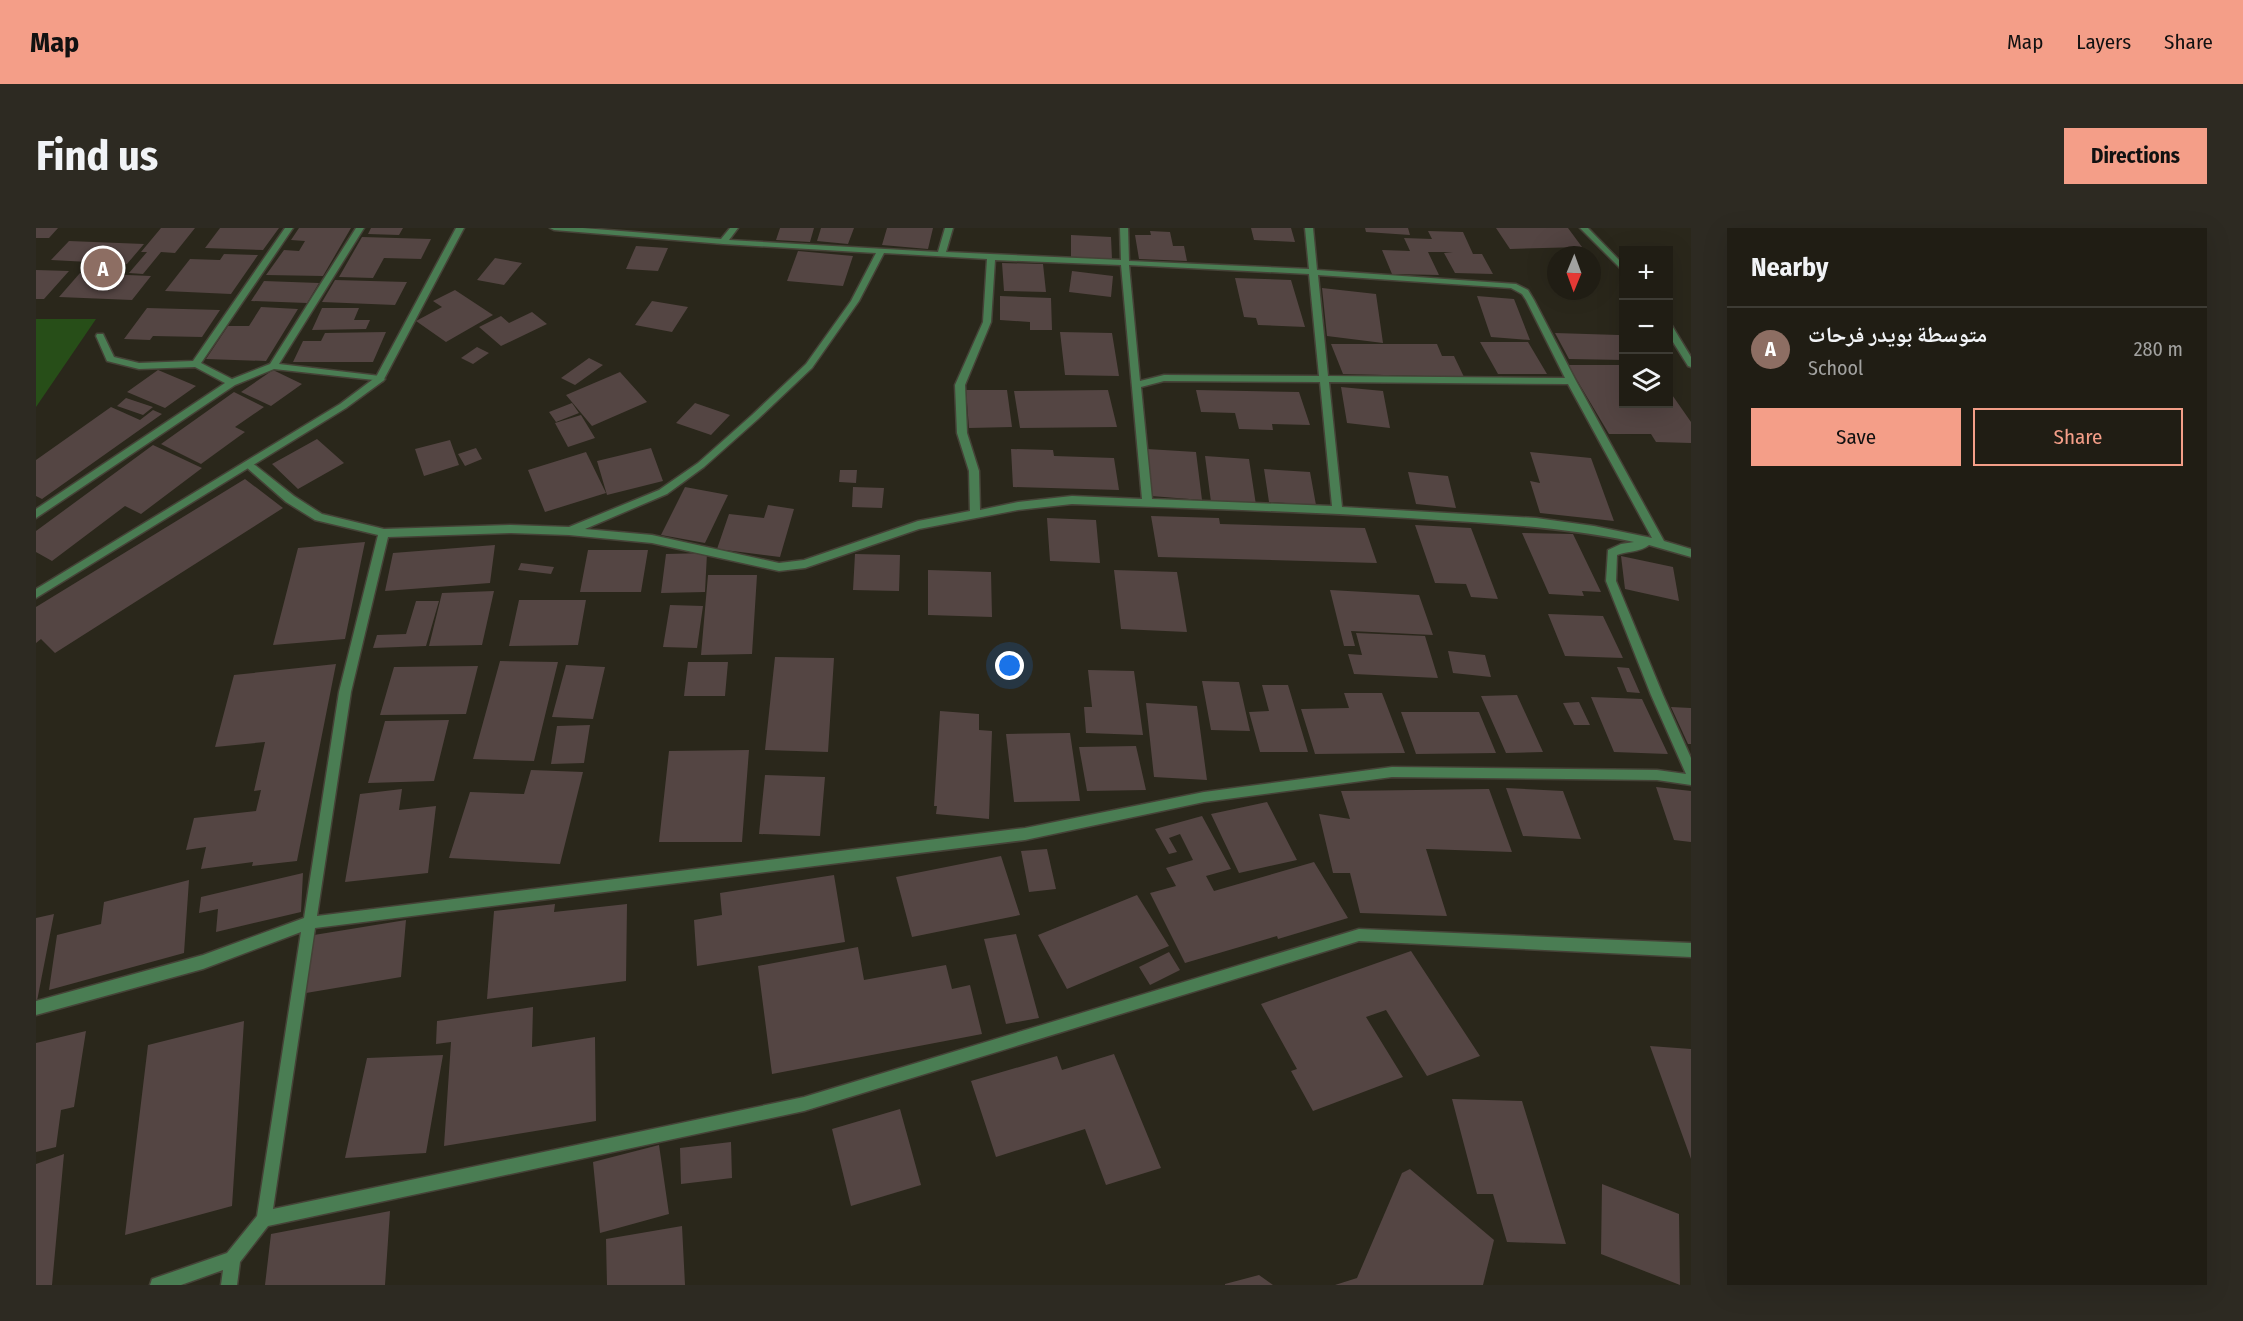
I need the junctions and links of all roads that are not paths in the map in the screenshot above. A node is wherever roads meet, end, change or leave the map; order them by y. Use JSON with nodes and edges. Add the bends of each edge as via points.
{"nodes":[{"id":1,"x":289,"y":228,"type":"edge"},
{"id":2,"x":360,"y":228,"type":"edge"},
{"id":3,"x":460,"y":228,"type":"edge"},
{"id":4,"x":554,"y":228,"type":"edge"},
{"id":5,"x":734,"y":228,"type":"edge"},
{"id":6,"x":949,"y":228,"type":"edge"},
{"id":7,"x":1124,"y":228,"type":"edge"},
{"id":8,"x":1309,"y":228,"type":"edge"},
{"id":9,"x":1584,"y":228,"type":"edge"},
{"id":10,"x":723,"y":242,"type":"junction"},
{"id":11,"x":881,"y":251,"type":"junction"},
{"id":12,"x":941,"y":254,"type":"junction"},
{"id":13,"x":991,"y":257,"type":"junction"},
{"id":14,"x":1125,"y":263,"type":"junction"},
{"id":15,"x":1619,"y":266,"type":"edge"},
{"id":16,"x":1312,"y":272,"type":"junction"},
{"id":17,"x":1673,"y":334,"type":"edge"},
{"id":18,"x":100,"y":336,"type":"dead end"},
{"id":19,"x":196,"y":364,"type":"junction"},
{"id":20,"x":1691,"y":364,"type":"edge"},
{"id":21,"x":273,"y":366,"type":"junction"},
{"id":22,"x":1324,"y":378,"type":"junction"},
{"id":23,"x":380,"y":380,"type":"junction"},
{"id":24,"x":1570,"y":381,"type":"junction"},
{"id":25,"x":232,"y":383,"type":"junction"},
{"id":26,"x":1137,"y":385,"type":"junction"},
{"id":27,"x":248,"y":464,"type":"junction"},
{"id":28,"x":1147,"y":503,"type":"junction"},
{"id":29,"x":1337,"y":510,"type":"junction"},
{"id":30,"x":36,"y":514,"type":"edge"},
{"id":31,"x":975,"y":514,"type":"junction"},
{"id":32,"x":569,"y":531,"type":"junction"},
{"id":33,"x":384,"y":533,"type":"junction"},
{"id":34,"x":1660,"y":544,"type":"junction"},
{"id":35,"x":1691,"y":553,"type":"edge"},
{"id":36,"x":36,"y":594,"type":"edge"},
{"id":37,"x":1691,"y":771,"type":"edge"},
{"id":38,"x":1691,"y":780,"type":"edge"},
{"id":39,"x":308,"y":923,"type":"junction"},
{"id":40,"x":1691,"y":950,"type":"edge"},
{"id":41,"x":36,"y":1008,"type":"edge"},
{"id":42,"x":264,"y":1219,"type":"junction"},
{"id":43,"x":232,"y":1258,"type":"junction"},
{"id":44,"x":158,"y":1285,"type":"edge"},
{"id":45,"x":229,"y":1285,"type":"edge"}],
"edges":[{"from":1,"to":19,"type":"street"},
{"from":2,"to":21,"type":"street"},
{"from":3,"to":23,"type":"street"},
{"from":4,"to":10,"type":"street"},
{"from":5,"to":10,"type":"street"},
{"from":6,"to":12,"type":"street"},
{"from":7,"to":14,"type":"street"},
{"from":8,"to":16,"type":"street"},
{"from":9,"to":15,"type":"street"},
{"from":10,"to":11,"type":"street"},
{"from":11,"to":12,"type":"street"},
{"from":11,"to":32,"type":"street","via":[[855,301],[809,366],[747,424],[663,492]]},
{"from":12,"to":13,"type":"street"},
{"from":13,"to":14,"type":"street"},
{"from":13,"to":31,"type":"street","via":[[987,322],[960,385],[963,433],[974,471]]},
{"from":14,"to":16,"type":"street"},
{"from":14,"to":26,"type":"street"},
{"from":16,"to":22,"type":"street"},
{"from":16,"to":24,"type":"street","via":[[1513,286],[1525,292]]},
{"from":17,"to":20,"type":"street"},
{"from":18,"to":19,"type":"street","via":[[110,359],[139,366]]},
{"from":19,"to":25,"type":"street"},
{"from":21,"to":23,"type":"street"},
{"from":21,"to":25,"type":"street"},
{"from":22,"to":24,"type":"street"},
{"from":22,"to":26,"type":"street","via":[[1164,378]]},
{"from":22,"to":29,"type":"street"},
{"from":23,"to":27,"type":"street"},
{"from":24,"to":34,"type":"street"},
{"from":25,"to":30,"type":"street"},
{"from":26,"to":28,"type":"street"},
{"from":27,"to":33,"type":"street","via":[[319,517]]},
{"from":27,"to":36,"type":"street"},
{"from":28,"to":29,"type":"street"},
{"from":28,"to":31,"type":"street","via":[[1072,500]]},
{"from":29,"to":34,"type":"street","via":[[1536,522]]},
{"from":31,"to":32,"type":"street","via":[[918,525],[804,564],[779,567],[652,539]]},
{"from":32,"to":33,"type":"street"},
{"from":33,"to":39,"type":"street","via":[[345,692]]},
{"from":34,"to":35,"type":"street"},
{"from":34,"to":37,"type":"street","via":[[1625,547],[1612,553],[1611,581]]},
{"from":38,"to":39,"type":"street","via":[[1657,775],[1392,772],[1204,797],[1025,834]]},
{"from":39,"to":41,"type":"street","via":[[203,962]]},
{"from":39,"to":42,"type":"street"},
{"from":40,"to":42,"type":"street","via":[[1359,935],[804,1104]]},
{"from":42,"to":43,"type":"street"},
{"from":43,"to":44,"type":"street"},
{"from":43,"to":45,"type":"street"}]}
